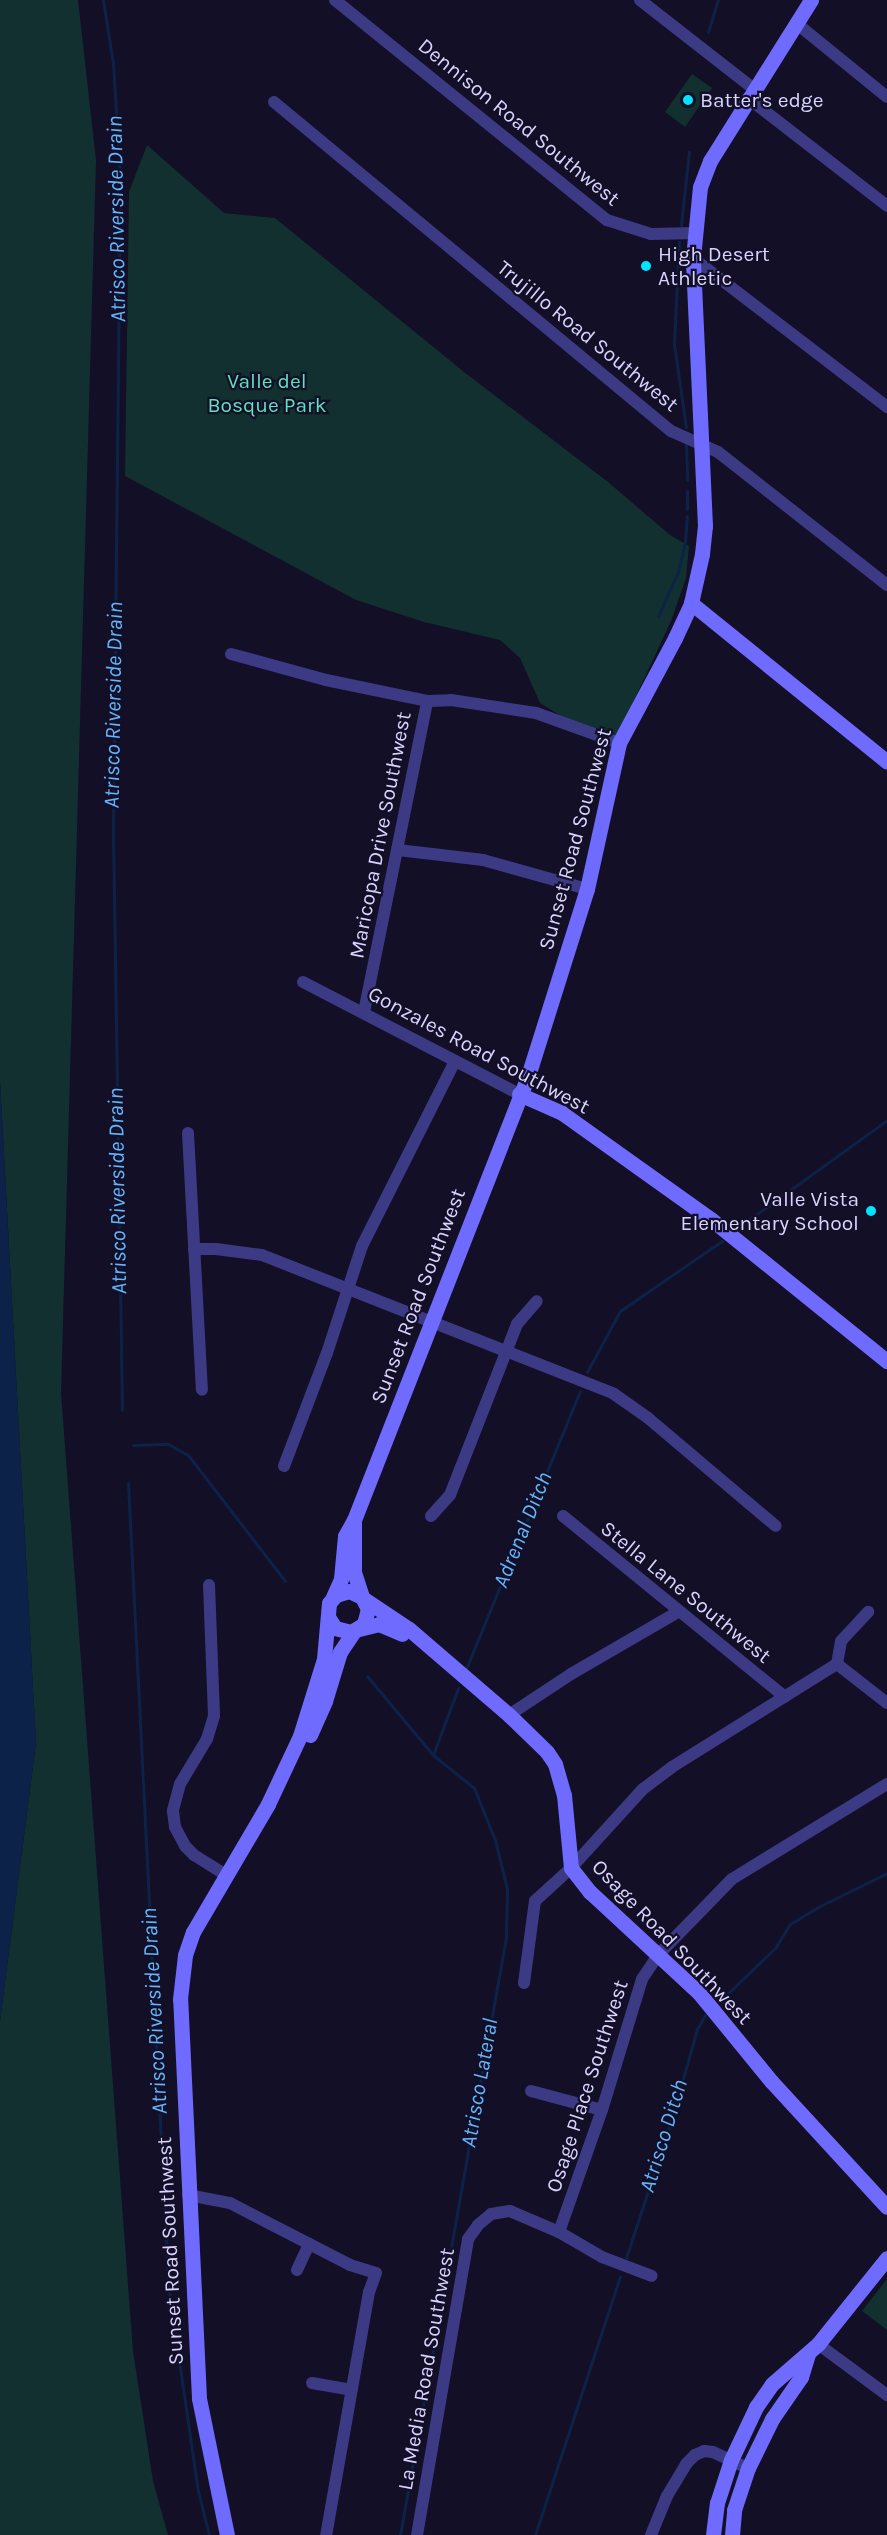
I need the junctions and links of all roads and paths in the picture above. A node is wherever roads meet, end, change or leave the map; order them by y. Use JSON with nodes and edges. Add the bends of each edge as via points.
{"nodes":[{"id":1,"x":335,"y":0,"type":"edge"},
{"id":2,"x":640,"y":0,"type":"edge"},
{"id":3,"x":811,"y":0,"type":"edge"},
{"id":4,"x":796,"y":24,"type":"junction"},
{"id":5,"x":751,"y":93,"type":"junction"},
{"id":6,"x":887,"y":97,"type":"edge"},
{"id":7,"x":274,"y":102,"type":"dead end"},
{"id":8,"x":887,"y":206,"type":"edge"},
{"id":9,"x":696,"y":233,"type":"junction"},
{"id":10,"x":693,"y":258,"type":"junction"},
{"id":11,"x":887,"y":407,"type":"edge"},
{"id":12,"x":700,"y":444,"type":"junction"},
{"id":13,"x":887,"y":585,"type":"edge"},
{"id":14,"x":691,"y":603,"type":"junction"},
{"id":15,"x":231,"y":654,"type":"dead end"},
{"id":16,"x":427,"y":701,"type":"junction"},
{"id":17,"x":619,"y":743,"type":"junction"},
{"id":18,"x":887,"y":762,"type":"edge"},
{"id":19,"x":398,"y":850,"type":"junction"},
{"id":20,"x":587,"y":889,"type":"junction"},
{"id":21,"x":303,"y":982,"type":"dead end"},
{"id":22,"x":364,"y":1012,"type":"junction"},
{"id":23,"x":455,"y":1061,"type":"junction"},
{"id":24,"x":519,"y":1094,"type":"junction"},
{"id":25,"x":188,"y":1133,"type":"dead end"},
{"id":26,"x":194,"y":1249,"type":"junction"},
{"id":27,"x":347,"y":1289,"type":"junction"},
{"id":28,"x":537,"y":1301,"type":"dead end"},
{"id":29,"x":430,"y":1321,"type":"junction"},
{"id":30,"x":506,"y":1351,"type":"junction"},
{"id":31,"x":887,"y":1361,"type":"edge"},
{"id":32,"x":201,"y":1390,"type":"dead end"},
{"id":33,"x":284,"y":1466,"type":"dead end"},
{"id":34,"x":431,"y":1516,"type":"dead end"},
{"id":35,"x":563,"y":1516,"type":"dead end"},
{"id":36,"x":354,"y":1520,"type":"junction"},
{"id":37,"x":776,"y":1526,"type":"dead end"},
{"id":38,"x":209,"y":1585,"type":"dead end"},
{"id":39,"x":333,"y":1597,"type":"junction"},
{"id":40,"x":363,"y":1598,"type":"junction"},
{"id":41,"x":678,"y":1612,"type":"junction"},
{"id":42,"x":868,"y":1612,"type":"dead end"},
{"id":43,"x":328,"y":1617,"type":"junction"},
{"id":44,"x":357,"y":1630,"type":"junction"},
{"id":45,"x":440,"y":1658,"type":"junction"},
{"id":46,"x":837,"y":1664,"type":"junction"},
{"id":47,"x":785,"y":1697,"type":"junction"},
{"id":48,"x":887,"y":1703,"type":"edge"},
{"id":49,"x":509,"y":1715,"type":"junction"},
{"id":50,"x":887,"y":1785,"type":"edge"},
{"id":51,"x":268,"y":1804,"type":"junction"},
{"id":52,"x":571,"y":1868,"type":"junction"},
{"id":53,"x":225,"y":1874,"type":"junction"},
{"id":54,"x":657,"y":1955,"type":"junction"},
{"id":55,"x":524,"y":1983,"type":"dead end"},
{"id":56,"x":531,"y":2091,"type":"dead end"},
{"id":57,"x":602,"y":2110,"type":"junction"},
{"id":58,"x":188,"y":2195,"type":"junction"},
{"id":59,"x":887,"y":2207,"type":"edge"},
{"id":60,"x":559,"y":2232,"type":"junction"},
{"id":61,"x":309,"y":2244,"type":"junction"},
{"id":62,"x":887,"y":2258,"type":"edge"},
{"id":63,"x":297,"y":2270,"type":"dead end"},
{"id":64,"x":652,"y":2276,"type":"dead end"},
{"id":65,"x":813,"y":2349,"type":"junction"},
{"id":66,"x":312,"y":2383,"type":"dead end"},
{"id":67,"x":351,"y":2391,"type":"junction"},
{"id":68,"x":887,"y":2396,"type":"edge"},
{"id":69,"x":731,"y":2460,"type":"junction"},
{"id":70,"x":748,"y":2468,"type":"junction"},
{"id":71,"x":227,"y":2535,"type":"edge"},
{"id":72,"x":326,"y":2535,"type":"edge"},
{"id":73,"x":417,"y":2535,"type":"edge"},
{"id":74,"x":651,"y":2535,"type":"edge"},
{"id":75,"x":713,"y":2535,"type":"edge"},
{"id":76,"x":732,"y":2535,"type":"edge"}],
"edges":[{"from":1,"to":9,"type":"street","name":"Dennison Road Southwest","via":[[607,220],[651,234]]},
{"from":2,"to":5,"type":"street"},
{"from":3,"to":4,"type":"street","name":"Sunset Road Southwest"},
{"from":4,"to":5,"type":"street","name":"Sunset Road Southwest"},
{"from":4,"to":6,"type":"street"},
{"from":5,"to":8,"type":"street"},
{"from":5,"to":9,"type":"street","name":"Sunset Road Southwest","via":[[704,173],[696,206]]},
{"from":7,"to":12,"type":"street","name":"Trujillo Road Southwest","via":[[671,430]]},
{"from":9,"to":10,"type":"street","name":"Sunset Road Southwest"},
{"from":10,"to":11,"type":"street"},
{"from":10,"to":12,"type":"street","name":"Sunset Road Southwest"},
{"from":12,"to":13,"type":"street","name":"Trujillo Road Southwest","via":[[718,453]]},
{"from":12,"to":14,"type":"street","name":"Sunset Road Southwest","via":[[705,526]]},
{"from":14,"to":17,"type":"street","name":"Sunset Road Southwest"},
{"from":14,"to":18,"type":"street"},
{"from":15,"to":16,"type":"street","via":[[326,680]]},
{"from":16,"to":17,"type":"street","via":[[451,700],[536,713]]},
{"from":16,"to":19,"type":"street","name":"Maricopa Drive Southwest"},
{"from":17,"to":20,"type":"street","name":"Sunset Road Southwest"},
{"from":19,"to":20,"type":"street","via":[[483,860]]},
{"from":19,"to":22,"type":"street","name":"Maricopa Drive Southwest"},
{"from":20,"to":24,"type":"street","name":"Sunset Road Southwest"},
{"from":21,"to":22,"type":"street","name":"Gonzales Road Southwest"},
{"from":22,"to":23,"type":"street","name":"Gonzales Road Southwest"},
{"from":23,"to":24,"type":"street","name":"Gonzales Road Southwest"},
{"from":23,"to":27,"type":"street","via":[[362,1246]]},
{"from":24,"to":29,"type":"street","name":"Sunset Road Southwest"},
{"from":24,"to":31,"type":"street","name":"Gonzales Road Southwest","via":[[562,1113],[702,1214]]},
{"from":25,"to":26,"type":"street"},
{"from":26,"to":27,"type":"street","via":[[262,1255]]},
{"from":26,"to":32,"type":"street"},
{"from":27,"to":29,"type":"street"},
{"from":27,"to":33,"type":"street"},
{"from":28,"to":30,"type":"street","via":[[521,1317]]},
{"from":29,"to":30,"type":"street"},
{"from":29,"to":36,"type":"street","name":"Sunset Road Southwest"},
{"from":30,"to":34,"type":"street","via":[[450,1495]]},
{"from":30,"to":37,"type":"street","via":[[630,1404]]},
{"from":35,"to":41,"type":"street","name":"Stella Lane Southwest"},
{"from":36,"to":39,"type":"street","name":"Sunset Road Southwest","via":[[343,1545],[341,1579]]},
{"from":36,"to":40,"type":"street","name":"Sunset Road Southwest","via":[[354,1572]]},
{"from":38,"to":53,"type":"street","via":[[214,1716],[207,1739],[176,1793],[173,1812],[185,1846]]},
{"from":39,"to":40,"type":"street","via":[[349,1591]]},
{"from":39,"to":43,"type":"street"},
{"from":40,"to":44,"type":"street","via":[[368,1616]]},
{"from":40,"to":45,"type":"street","name":"Osage Road Southwest","via":[[404,1625]]},
{"from":41,"to":47,"type":"street","name":"Stella Lane Southwest"},
{"from":41,"to":49,"type":"street"},
{"from":42,"to":46,"type":"street","via":[[841,1641]]},
{"from":43,"to":44,"type":"street","via":[[338,1630]]},
{"from":43,"to":51,"type":"street","name":"Sunset Road Southwest","via":[[324,1659],[307,1718]]},
{"from":44,"to":45,"type":"street","name":"Osage Road Southwest","via":[[379,1624],[391,1628]]},
{"from":44,"to":51,"type":"street","name":"Sunset Road Southwest","via":[[344,1642],[325,1701],[305,1745]]},
{"from":45,"to":49,"type":"street","name":"Osage Road Southwest"},
{"from":46,"to":47,"type":"street"},
{"from":46,"to":48,"type":"street"},
{"from":47,"to":52,"type":"street","via":[[672,1767],[644,1789]]},
{"from":49,"to":52,"type":"street","name":"Osage Road Southwest","via":[[536,1739],[555,1764],[564,1795]]},
{"from":50,"to":54,"type":"street","name":"Osage Place Southwest","via":[[732,1879]]},
{"from":51,"to":53,"type":"street","name":"Sunset Road Southwest"},
{"from":52,"to":54,"type":"street","name":"Osage Road Southwest","via":[[590,1892]]},
{"from":52,"to":55,"type":"street","via":[[535,1901]]},
{"from":53,"to":58,"type":"street","name":"Sunset Road Southwest","via":[[193,1932],[185,1955],[180,1999]]},
{"from":54,"to":57,"type":"street","name":"Osage Place Southwest","via":[[642,1979]]},
{"from":54,"to":59,"type":"street","name":"Osage Road Southwest","via":[[699,1993],[771,2081]]},
{"from":56,"to":57,"type":"street"},
{"from":57,"to":60,"type":"street","name":"Osage Place Southwest"},
{"from":58,"to":61,"type":"street","via":[[230,2203]]},
{"from":58,"to":71,"type":"street","name":"Sunset Road Southwest","via":[[199,2398]]},
{"from":60,"to":64,"type":"street","name":"La Media Road Southwest","via":[[602,2257]]},
{"from":60,"to":73,"type":"street","name":"La Media Road Southwest","via":[[510,2211],[491,2214],[468,2239]]},
{"from":61,"to":63,"type":"street"},
{"from":61,"to":67,"type":"street","via":[[376,2273]]},
{"from":62,"to":65,"type":"street"},
{"from":65,"to":68,"type":"street"},
{"from":65,"to":69,"type":"street","via":[[772,2384],[743,2430]]},
{"from":65,"to":70,"type":"street","via":[[801,2378],[786,2395]]},
{"from":66,"to":67,"type":"street"},
{"from":67,"to":72,"type":"street"},
{"from":69,"to":70,"type":"street"},
{"from":69,"to":74,"type":"street","via":[[713,2452],[695,2455],[667,2496]]},
{"from":69,"to":75,"type":"street","via":[[717,2503]]},
{"from":70,"to":76,"type":"street","via":[[734,2510]]}]}
